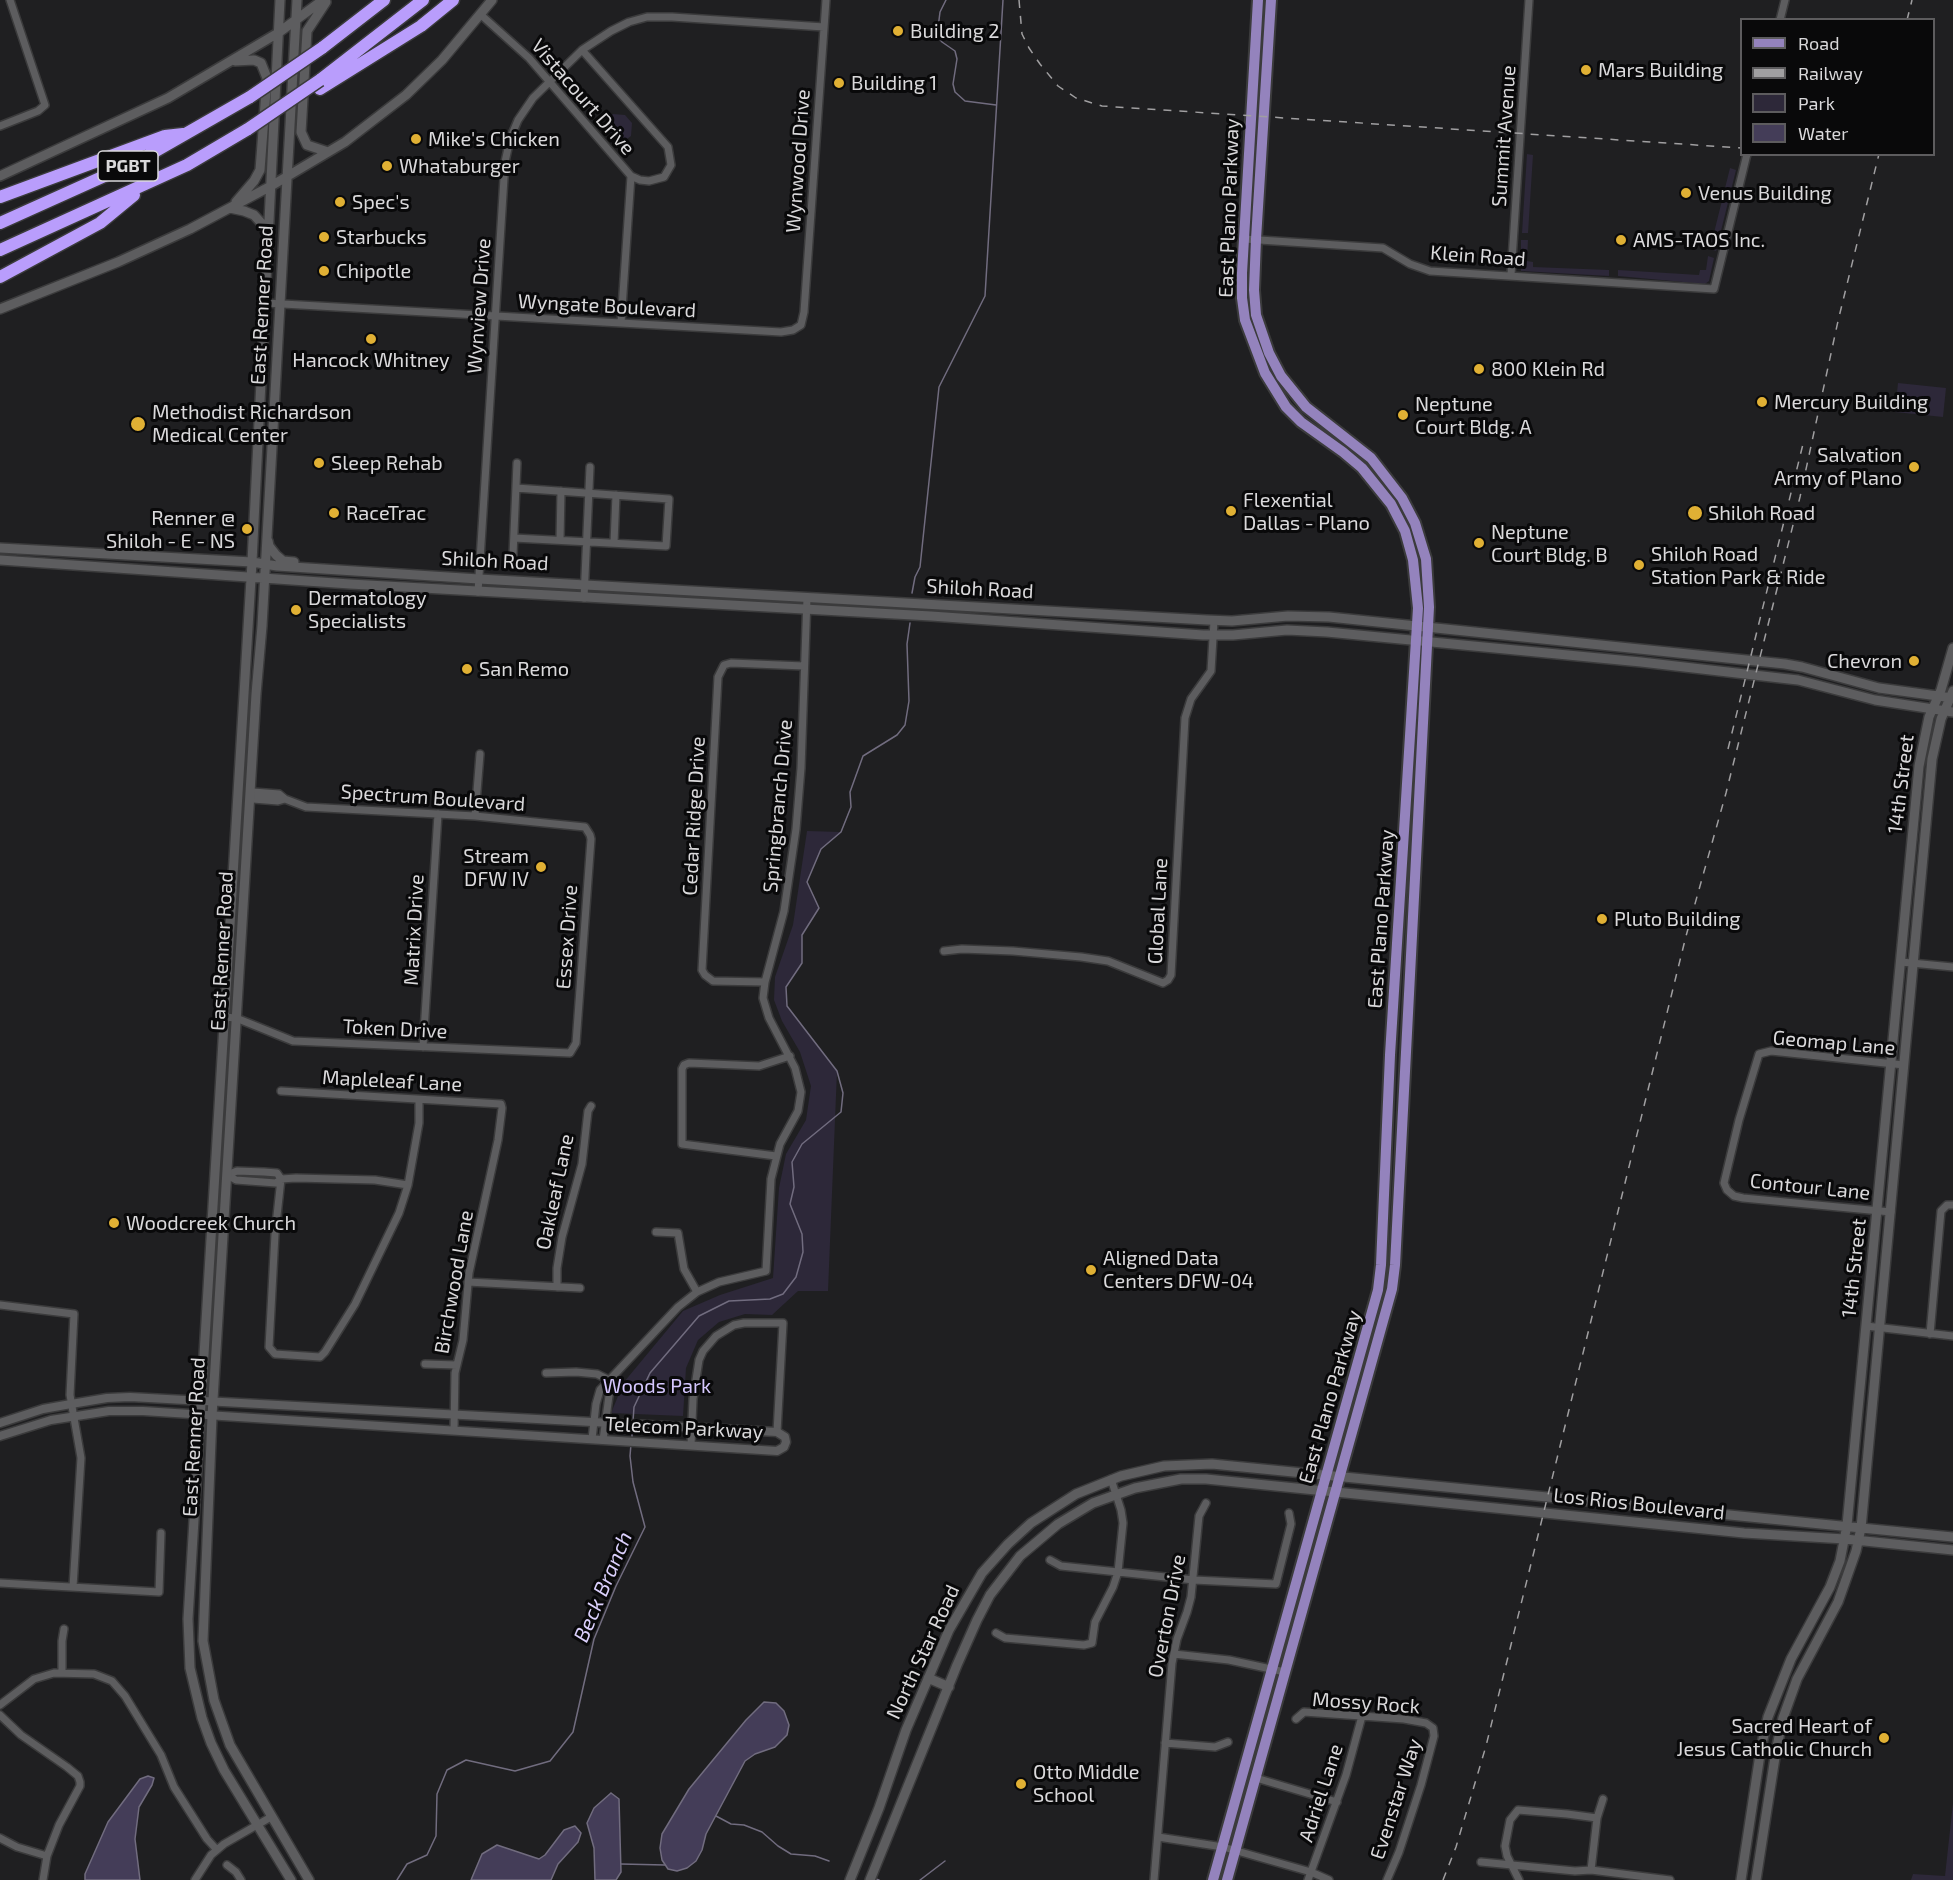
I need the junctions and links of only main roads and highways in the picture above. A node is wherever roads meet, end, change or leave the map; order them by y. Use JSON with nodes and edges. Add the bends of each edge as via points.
{"nodes":[{"id":1,"x":280,"y":0,"type":"edge"},
{"id":2,"x":297,"y":0,"type":"edge"},
{"id":3,"x":323,"y":0,"type":"edge"},
{"id":4,"x":327,"y":0,"type":"edge"},
{"id":5,"x":384,"y":0,"type":"edge"},
{"id":6,"x":423,"y":0,"type":"edge"},
{"id":7,"x":453,"y":0,"type":"edge"},
{"id":8,"x":492,"y":0,"type":"edge"},
{"id":9,"x":1258,"y":0,"type":"edge"},
{"id":10,"x":1270,"y":0,"type":"edge"},
{"id":11,"x":296,"y":20,"type":"junction"},
{"id":12,"x":1257,"y":21,"type":"junction"},
{"id":13,"x":1269,"y":22,"type":"junction"},
{"id":14,"x":278,"y":33,"type":"junction"},
{"id":15,"x":232,"y":62,"type":"junction"},
{"id":16,"x":320,"y":85,"type":"junction"},
{"id":17,"x":1251,"y":97,"type":"junction"},
{"id":18,"x":1264,"y":98,"type":"junction"},
{"id":19,"x":190,"y":133,"type":"junction"},
{"id":20,"x":328,"y":152,"type":"junction"},
{"id":21,"x":0,"y":176,"type":"edge"},
{"id":22,"x":287,"y":176,"type":"junction"},
{"id":23,"x":150,"y":183,"type":"junction"},
{"id":24,"x":271,"y":186,"type":"junction"},
{"id":25,"x":0,"y":197,"type":"edge"},
{"id":26,"x":230,"y":208,"type":"junction"},
{"id":27,"x":0,"y":223,"type":"edge"},
{"id":28,"x":267,"y":236,"type":"junction"},
{"id":29,"x":0,"y":250,"type":"edge"},
{"id":30,"x":0,"y":277,"type":"edge"},
{"id":31,"x":0,"y":309,"type":"edge"},
{"id":32,"x":1276,"y":367,"type":"junction"},
{"id":33,"x":1265,"y":373,"type":"junction"},
{"id":34,"x":260,"y":406,"type":"junction"},
{"id":35,"x":273,"y":422,"type":"junction"},
{"id":36,"x":258,"y":451,"type":"junction"},
{"id":37,"x":271,"y":462,"type":"junction"},
{"id":38,"x":1402,"y":498,"type":"junction"},
{"id":39,"x":1391,"y":504,"type":"junction"},
{"id":40,"x":267,"y":536,"type":"junction"},
{"id":41,"x":0,"y":549,"type":"edge"},
{"id":42,"x":157,"y":558,"type":"junction"},
{"id":43,"x":0,"y":560,"type":"edge"},
{"id":44,"x":252,"y":562,"type":"junction"},
{"id":45,"x":265,"y":564,"type":"junction"},
{"id":46,"x":343,"y":570,"type":"junction"},
{"id":47,"x":156,"y":571,"type":"junction"},
{"id":48,"x":374,"y":572,"type":"junction"},
{"id":49,"x":251,"y":576,"type":"junction"},
{"id":50,"x":264,"y":578,"type":"junction"},
{"id":51,"x":373,"y":586,"type":"junction"},
{"id":52,"x":681,"y":590,"type":"junction"},
{"id":53,"x":680,"y":603,"type":"junction"},
{"id":54,"x":966,"y":606,"type":"junction"},
{"id":55,"x":1117,"y":614,"type":"junction"},
{"id":56,"x":965,"y":618,"type":"junction"},
{"id":57,"x":1422,"y":627,"type":"junction"},
{"id":58,"x":1116,"y":629,"type":"junction"},
{"id":59,"x":1542,"y":639,"type":"junction"},
{"id":60,"x":1422,"y":640,"type":"junction"},
{"id":61,"x":1953,"y":648,"type":"edge"},
{"id":62,"x":1540,"y":652,"type":"junction"},
{"id":63,"x":1813,"y":670,"type":"junction"},
{"id":64,"x":1809,"y":683,"type":"junction"},
{"id":65,"x":1952,"y":695,"type":"edge"},
{"id":66,"x":1938,"y":697,"type":"junction"},
{"id":67,"x":1932,"y":709,"type":"junction"},
{"id":68,"x":1949,"y":711,"type":"edge"},
{"id":69,"x":1408,"y":777,"type":"junction"},
{"id":70,"x":1420,"y":778,"type":"junction"},
{"id":71,"x":237,"y":795,"type":"junction"},
{"id":72,"x":250,"y":795,"type":"junction"},
{"id":73,"x":1911,"y":853,"type":"junction"},
{"id":74,"x":1924,"y":854,"type":"junction"},
{"id":75,"x":1402,"y":864,"type":"junction"},
{"id":76,"x":1416,"y":864,"type":"junction"},
{"id":77,"x":1390,"y":1055,"type":"junction"},
{"id":78,"x":1406,"y":1056,"type":"junction"},
{"id":79,"x":1385,"y":1162,"type":"junction"},
{"id":80,"x":1400,"y":1163,"type":"junction"},
{"id":81,"x":215,"y":1175,"type":"junction"},
{"id":82,"x":227,"y":1175,"type":"junction"},
{"id":83,"x":1381,"y":1265,"type":"junction"},
{"id":84,"x":1395,"y":1265,"type":"junction"},
{"id":85,"x":1359,"y":1360,"type":"junction"},
{"id":86,"x":1372,"y":1364,"type":"junction"},
{"id":87,"x":1858,"y":1416,"type":"junction"},
{"id":88,"x":1872,"y":1417,"type":"junction"},
{"id":89,"x":1193,"y":1464,"type":"junction"},
{"id":90,"x":1327,"y":1476,"type":"junction"},
{"id":91,"x":1340,"y":1478,"type":"junction"},
{"id":92,"x":1194,"y":1479,"type":"junction"},
{"id":93,"x":1449,"y":1488,"type":"junction"},
{"id":94,"x":1322,"y":1491,"type":"junction"},
{"id":95,"x":1335,"y":1493,"type":"junction"},
{"id":96,"x":1447,"y":1504,"type":"junction"},
{"id":97,"x":1654,"y":1507,"type":"junction"},
{"id":98,"x":1732,"y":1515,"type":"junction"},
{"id":99,"x":1653,"y":1523,"type":"junction"},
{"id":100,"x":1847,"y":1525,"type":"junction"},
{"id":101,"x":1861,"y":1528,"type":"junction"},
{"id":102,"x":1733,"y":1532,"type":"junction"},
{"id":103,"x":1953,"y":1537,"type":"edge"},
{"id":104,"x":1845,"y":1539,"type":"junction"},
{"id":105,"x":1859,"y":1541,"type":"junction"},
{"id":106,"x":1953,"y":1551,"type":"edge"},
{"id":107,"x":1299,"y":1575,"type":"junction"},
{"id":108,"x":1311,"y":1579,"type":"junction"},
{"id":109,"x":1797,"y":1648,"type":"junction"},
{"id":110,"x":1809,"y":1655,"type":"junction"},
{"id":111,"x":928,"y":1678,"type":"junction"},
{"id":112,"x":949,"y":1687,"type":"junction"},
{"id":113,"x":1761,"y":1748,"type":"junction"},
{"id":114,"x":1776,"y":1751,"type":"junction"},
{"id":115,"x":876,"y":1814,"type":"junction"},
{"id":116,"x":893,"y":1820,"type":"junction"},
{"id":117,"x":1750,"y":1820,"type":"junction"},
{"id":118,"x":1765,"y":1822,"type":"junction"},
{"id":119,"x":291,"y":1880,"type":"edge"},
{"id":120,"x":309,"y":1880,"type":"edge"},
{"id":121,"x":850,"y":1880,"type":"edge"},
{"id":122,"x":870,"y":1880,"type":"edge"},
{"id":123,"x":1214,"y":1880,"type":"edge"},
{"id":124,"x":1227,"y":1880,"type":"edge"},
{"id":125,"x":1741,"y":1880,"type":"edge"},
{"id":126,"x":1756,"y":1880,"type":"edge"}],
"edges":[{"from":1,"to":14,"type":"main road","name":"East Renner Road"},
{"from":2,"to":11,"type":"main road","name":"East Renner Road"},
{"from":3,"to":11,"type":"main road"},
{"from":4,"to":20,"type":"main road","via":[[307,31],[301,132],[307,145]]},
{"from":5,"to":19,"type":"highway","number":"PGBT","bridge":true,"via":[[322,48]]},
{"from":6,"to":16,"type":"highway"},
{"from":7,"to":16,"type":"highway","via":[[421,26]]},
{"from":8,"to":20,"type":"main road","via":[[442,60],[406,95]]},
{"from":9,"to":12,"type":"main road","name":"East Plano Parkway"},
{"from":10,"to":13,"type":"main road","name":"East Plano Parkway"},
{"from":11,"to":14,"type":"main road"},
{"from":11,"to":22,"type":"main road","name":"East Renner Road"},
{"from":12,"to":13,"type":"main road"},
{"from":12,"to":17,"type":"main road","name":"East Plano Parkway"},
{"from":13,"to":18,"type":"main road","name":"East Plano Parkway"},
{"from":14,"to":15,"type":"main road"},
{"from":14,"to":24,"type":"main road","name":"East Renner Road"},
{"from":15,"to":21,"type":"main road","via":[[168,98]]},
{"from":15,"to":26,"type":"main road","via":[[261,63],[267,78],[260,170]]},
{"from":16,"to":23,"type":"highway","number":"PGBT","bridge":true},
{"from":17,"to":18,"type":"main road"},
{"from":17,"to":33,"type":"main road","name":"East Plano Parkway","via":[[1242,298],[1245,320]]},
{"from":18,"to":32,"type":"main road","name":"East Plano Parkway","via":[[1254,290],[1256,315]]},
{"from":19,"to":25,"type":"highway","via":[[165,136]]},
{"from":19,"to":27,"type":"highway","number":"PGBT","via":[[101,179]]},
{"from":20,"to":22,"type":"main road"},
{"from":22,"to":24,"type":"main road"},
{"from":22,"to":35,"type":"main road","name":"East Renner Road"},
{"from":23,"to":29,"type":"highway","number":"PGBT"},
{"from":23,"to":30,"type":"highway","via":[[100,223]]},
{"from":24,"to":26,"type":"main road"},
{"from":24,"to":28,"type":"main road","name":"East Renner Road"},
{"from":26,"to":28,"type":"main road","via":[[254,215]]},
{"from":26,"to":31,"type":"main road","via":[[118,262]]},
{"from":28,"to":34,"type":"main road","name":"East Renner Road"},
{"from":32,"to":33,"type":"main road"},
{"from":32,"to":38,"type":"main road","name":"East Plano Parkway","via":[[1306,407],[1371,458]]},
{"from":33,"to":39,"type":"main road","name":"East Plano Parkway","via":[[1286,407],[1362,468]]},
{"from":34,"to":35,"type":"main road","via":[[265,419]]},
{"from":34,"to":36,"type":"main road","name":"East Renner Road"},
{"from":35,"to":37,"type":"main road","name":"East Renner Road"},
{"from":36,"to":37,"type":"main road"},
{"from":36,"to":44,"type":"main road","name":"East Renner Road"},
{"from":37,"to":40,"type":"main road","name":"East Renner Road"},
{"from":38,"to":39,"type":"main road"},
{"from":38,"to":57,"type":"main road","name":"East Plano Parkway","via":[[1426,559],[1429,580]]},
{"from":39,"to":57,"type":"main road","name":"East Plano Parkway","via":[[1405,531],[1413,560]]},
{"from":40,"to":45,"type":"main road","name":"East Renner Road"},
{"from":40,"to":46,"type":"main road","via":[[269,546],[284,561],[337,566]]},
{"from":41,"to":42,"type":"main road","name":"Shiloh Road"},
{"from":42,"to":44,"type":"main road","name":"Shiloh Road"},
{"from":42,"to":47,"type":"main road"},
{"from":43,"to":47,"type":"main road","name":"Shiloh Road"},
{"from":44,"to":45,"type":"main road","name":"Shiloh Road"},
{"from":44,"to":49,"type":"main road","name":"East Renner Road"},
{"from":45,"to":46,"type":"main road","name":"Shiloh Road"},
{"from":45,"to":50,"type":"main road","name":"East Renner Road"},
{"from":46,"to":48,"type":"main road","name":"Shiloh Road"},
{"from":47,"to":49,"type":"main road","name":"Shiloh Road"},
{"from":48,"to":51,"type":"main road"},
{"from":48,"to":52,"type":"main road","name":"Shiloh Road"},
{"from":49,"to":50,"type":"main road","name":"Shiloh Road"},
{"from":49,"to":71,"type":"main road","name":"East Renner Road"},
{"from":50,"to":51,"type":"main road","name":"Shiloh Road"},
{"from":50,"to":72,"type":"main road","name":"East Renner Road"},
{"from":51,"to":53,"type":"main road","name":"Shiloh Road"},
{"from":52,"to":53,"type":"main road"},
{"from":52,"to":54,"type":"main road","name":"Shiloh Road"},
{"from":53,"to":56,"type":"main road","name":"Shiloh Road"},
{"from":54,"to":55,"type":"main road","name":"Shiloh Road"},
{"from":54,"to":56,"type":"main road"},
{"from":55,"to":57,"type":"main road","name":"Shiloh Road","via":[[1214,621],[1314,616]]},
{"from":55,"to":58,"type":"main road"},
{"from":56,"to":58,"type":"main road","name":"Shiloh Road"},
{"from":57,"to":59,"type":"main road","name":"Shiloh Road"},
{"from":57,"to":60,"type":"main road","name":"East Plano Parkway"},
{"from":58,"to":60,"type":"main road","name":"Shiloh Road","via":[[1214,635],[1287,630]]},
{"from":59,"to":62,"type":"main road"},
{"from":59,"to":63,"type":"main road","name":"Shiloh Road"},
{"from":60,"to":62,"type":"main road","name":"Shiloh Road"},
{"from":60,"to":69,"type":"main road","name":"East Plano Parkway"},
{"from":60,"to":70,"type":"main road","name":"East Plano Parkway"},
{"from":61,"to":66,"type":"main road","name":"14th Street"},
{"from":62,"to":64,"type":"main road","name":"Shiloh Road"},
{"from":63,"to":64,"type":"main road"},
{"from":63,"to":66,"type":"main road","name":"Shiloh Road","via":[[1879,688]]},
{"from":64,"to":67,"type":"main road","name":"Shiloh Road"},
{"from":65,"to":66,"type":"main road","name":"Shiloh Road"},
{"from":65,"to":68,"type":"main road","name":"14th Street"},
{"from":66,"to":67,"type":"main road","name":"14th Street"},
{"from":67,"to":68,"type":"main road","name":"Shiloh Road"},
{"from":67,"to":73,"type":"main road","name":"14th Street","via":[[1922,749]]},
{"from":68,"to":74,"type":"main road","name":"14th Street","via":[[1935,743]]},
{"from":69,"to":70,"type":"main road"},
{"from":69,"to":75,"type":"main road","name":"East Plano Parkway"},
{"from":70,"to":76,"type":"main road","name":"East Plano Parkway"},
{"from":71,"to":72,"type":"main road"},
{"from":71,"to":81,"type":"main road","name":"East Renner Road"},
{"from":72,"to":82,"type":"main road","name":"East Renner Road"},
{"from":73,"to":74,"type":"main road"},
{"from":73,"to":87,"type":"main road","name":"14th Street"},
{"from":74,"to":88,"type":"main road","name":"14th Street"},
{"from":75,"to":76,"type":"main road"},
{"from":75,"to":77,"type":"main road","name":"East Plano Parkway"},
{"from":76,"to":78,"type":"main road","name":"East Plano Parkway"},
{"from":77,"to":78,"type":"main road"},
{"from":77,"to":79,"type":"main road","name":"East Plano Parkway"},
{"from":78,"to":80,"type":"main road","name":"East Plano Parkway"},
{"from":79,"to":80,"type":"main road"},
{"from":79,"to":83,"type":"main road","name":"East Plano Parkway"},
{"from":80,"to":84,"type":"main road","name":"East Plano Parkway"},
{"from":81,"to":82,"type":"main road"},
{"from":81,"to":119,"type":"main road","name":"East Renner Road","via":[[188,1619],[190,1668],[211,1743]]},
{"from":82,"to":120,"type":"main road","name":"East Renner Road","via":[[203,1622],[206,1663],[230,1745]]},
{"from":83,"to":84,"type":"main road"},
{"from":83,"to":85,"type":"main road","name":"East Plano Parkway"},
{"from":84,"to":86,"type":"main road","name":"East Plano Parkway"},
{"from":85,"to":86,"type":"main road"},
{"from":85,"to":90,"type":"main road","name":"East Plano Parkway"},
{"from":86,"to":91,"type":"main road","name":"East Plano Parkway"},
{"from":87,"to":88,"type":"main road"},
{"from":87,"to":100,"type":"main road","name":"14th Street"},
{"from":88,"to":101,"type":"main road","name":"14th Street"},
{"from":89,"to":90,"type":"main road","name":"North Star Road"},
{"from":89,"to":92,"type":"main road"},
{"from":89,"to":111,"type":"main road","name":"North Star Road","via":[[1111,1479],[1069,1498],[1031,1523],[982,1573],[949,1630]]},
{"from":90,"to":91,"type":"main road","name":"North Star Road"},
{"from":90,"to":94,"type":"main road","name":"East Plano Parkway"},
{"from":91,"to":93,"type":"main road","name":"Los Rios Boulevard"},
{"from":91,"to":95,"type":"main road","name":"East Plano Parkway"},
{"from":92,"to":94,"type":"main road","name":"North Star Road"},
{"from":92,"to":112,"type":"main road","name":"North Star Road","via":[[1158,1482],[1093,1503],[1058,1524],[1020,1556],[981,1611]]},
{"from":93,"to":96,"type":"main road"},
{"from":93,"to":97,"type":"main road","name":"Los Rios Boulevard"},
{"from":94,"to":95,"type":"main road","name":"Los Rios Boulevard"},
{"from":94,"to":107,"type":"main road","name":"East Plano Parkway"},
{"from":95,"to":96,"type":"main road","name":"Los Rios Boulevard"},
{"from":95,"to":108,"type":"main road","name":"East Plano Parkway"},
{"from":96,"to":99,"type":"main road","name":"Los Rios Boulevard"},
{"from":97,"to":98,"type":"main road","name":"Los Rios Boulevard"},
{"from":97,"to":99,"type":"main road"},
{"from":98,"to":100,"type":"main road","name":"Los Rios Boulevard"},
{"from":98,"to":102,"type":"main road"},
{"from":99,"to":102,"type":"main road","name":"Los Rios Boulevard"},
{"from":100,"to":101,"type":"main road","name":"Los Rios Boulevard"},
{"from":100,"to":104,"type":"main road","name":"14th Street"},
{"from":101,"to":103,"type":"main road","name":"Los Rios Boulevard"},
{"from":101,"to":105,"type":"main road","name":"14th Street"},
{"from":102,"to":104,"type":"main road","name":"Los Rios Boulevard"},
{"from":104,"to":105,"type":"main road","name":"Los Rios Boulevard"},
{"from":104,"to":109,"type":"main road","name":"14th Street","via":[[1830,1587]]},
{"from":105,"to":106,"type":"main road","name":"Los Rios Boulevard"},
{"from":105,"to":110,"type":"main road","name":"14th Street","via":[[1838,1602]]},
{"from":107,"to":108,"type":"main road"},
{"from":107,"to":123,"type":"main road","name":"East Plano Parkway"},
{"from":108,"to":124,"type":"main road","name":"East Plano Parkway"},
{"from":109,"to":110,"type":"main road"},
{"from":109,"to":113,"type":"main road","name":"14th Street","via":[[1772,1705]]},
{"from":110,"to":114,"type":"main road","name":"14th Street","via":[[1788,1703]]},
{"from":111,"to":112,"type":"main road"},
{"from":111,"to":115,"type":"main road","name":"North Star Road"},
{"from":112,"to":116,"type":"main road","name":"North Star Road"},
{"from":113,"to":114,"type":"main road"},
{"from":113,"to":117,"type":"main road","name":"14th Street"},
{"from":114,"to":118,"type":"main road","name":"14th Street"},
{"from":115,"to":116,"type":"main road"},
{"from":115,"to":121,"type":"main road","name":"North Star Road"},
{"from":116,"to":122,"type":"main road","name":"North Star Road"},
{"from":117,"to":118,"type":"main road"},
{"from":117,"to":125,"type":"main road","name":"14th Street"},
{"from":118,"to":126,"type":"main road","name":"14th Street"}]}
